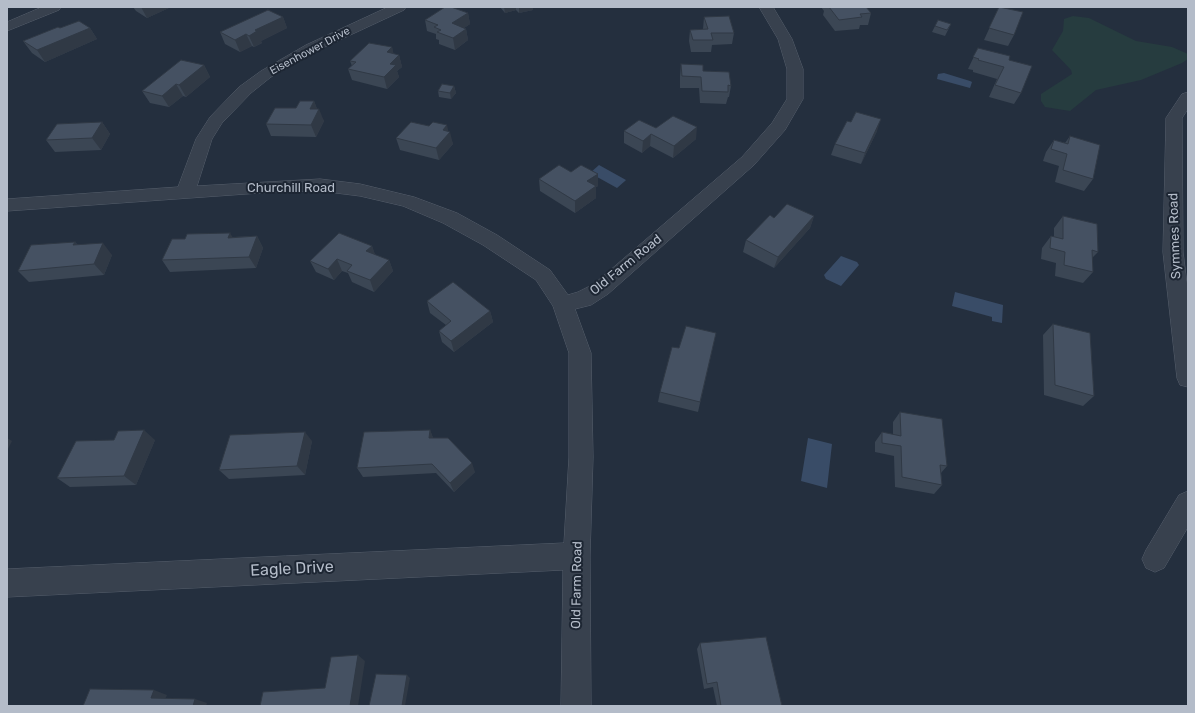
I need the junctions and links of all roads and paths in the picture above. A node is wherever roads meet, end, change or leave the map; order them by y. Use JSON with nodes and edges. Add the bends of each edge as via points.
{"nodes":[{"id":1,"x":54,"y":7,"type":"edge"},
{"id":2,"x":399,"y":7,"type":"edge"},
{"id":3,"x":766,"y":7,"type":"edge"},
{"id":4,"x":7,"y":27,"type":"edge"},
{"id":5,"x":1188,"y":97,"type":"edge"},
{"id":6,"x":1181,"y":162,"type":"edge"},
{"id":7,"x":186,"y":191,"type":"junction"},
{"id":8,"x":7,"y":205,"type":"edge"},
{"id":9,"x":563,"y":304,"type":"junction"},
{"id":10,"x":1188,"y":378,"type":"edge"},
{"id":11,"x":1188,"y":503,"type":"edge"},
{"id":12,"x":577,"y":556,"type":"junction"},
{"id":13,"x":1155,"y":559,"type":"dead end"},
{"id":14,"x":7,"y":583,"type":"edge"},
{"id":15,"x":576,"y":706,"type":"edge"}],
"edges":[{"from":1,"to":4,"type":"street"},
{"from":2,"to":7,"type":"street","name":"Eisenhower Drive","via":[[311,48],[266,74],[245,90],[216,120],[204,138]]},
{"from":3,"to":9,"type":"street","name":"Old Farm Road","via":[[785,39],[795,70],[795,99],[779,126],[748,161],[601,289],[584,298]]},
{"from":5,"to":6,"type":"street","name":"Symmes Road","via":[[1174,118]]},
{"from":6,"to":10,"type":"street","name":"Symmes Road","via":[[1173,252]]},
{"from":7,"to":8,"type":"street","name":"Churchill Road"},
{"from":7,"to":9,"type":"street","name":"Churchill Road","via":[[320,185],[360,190],[408,201],[450,218],[490,240],[542,275]]},
{"from":9,"to":12,"type":"street","name":"Old Farm Road","via":[[580,353],[581,456]]},
{"from":11,"to":13,"type":"street"},
{"from":12,"to":14,"type":"street","name":"Eagle Drive"},
{"from":12,"to":15,"type":"street","name":"Old Farm Road"}]}
